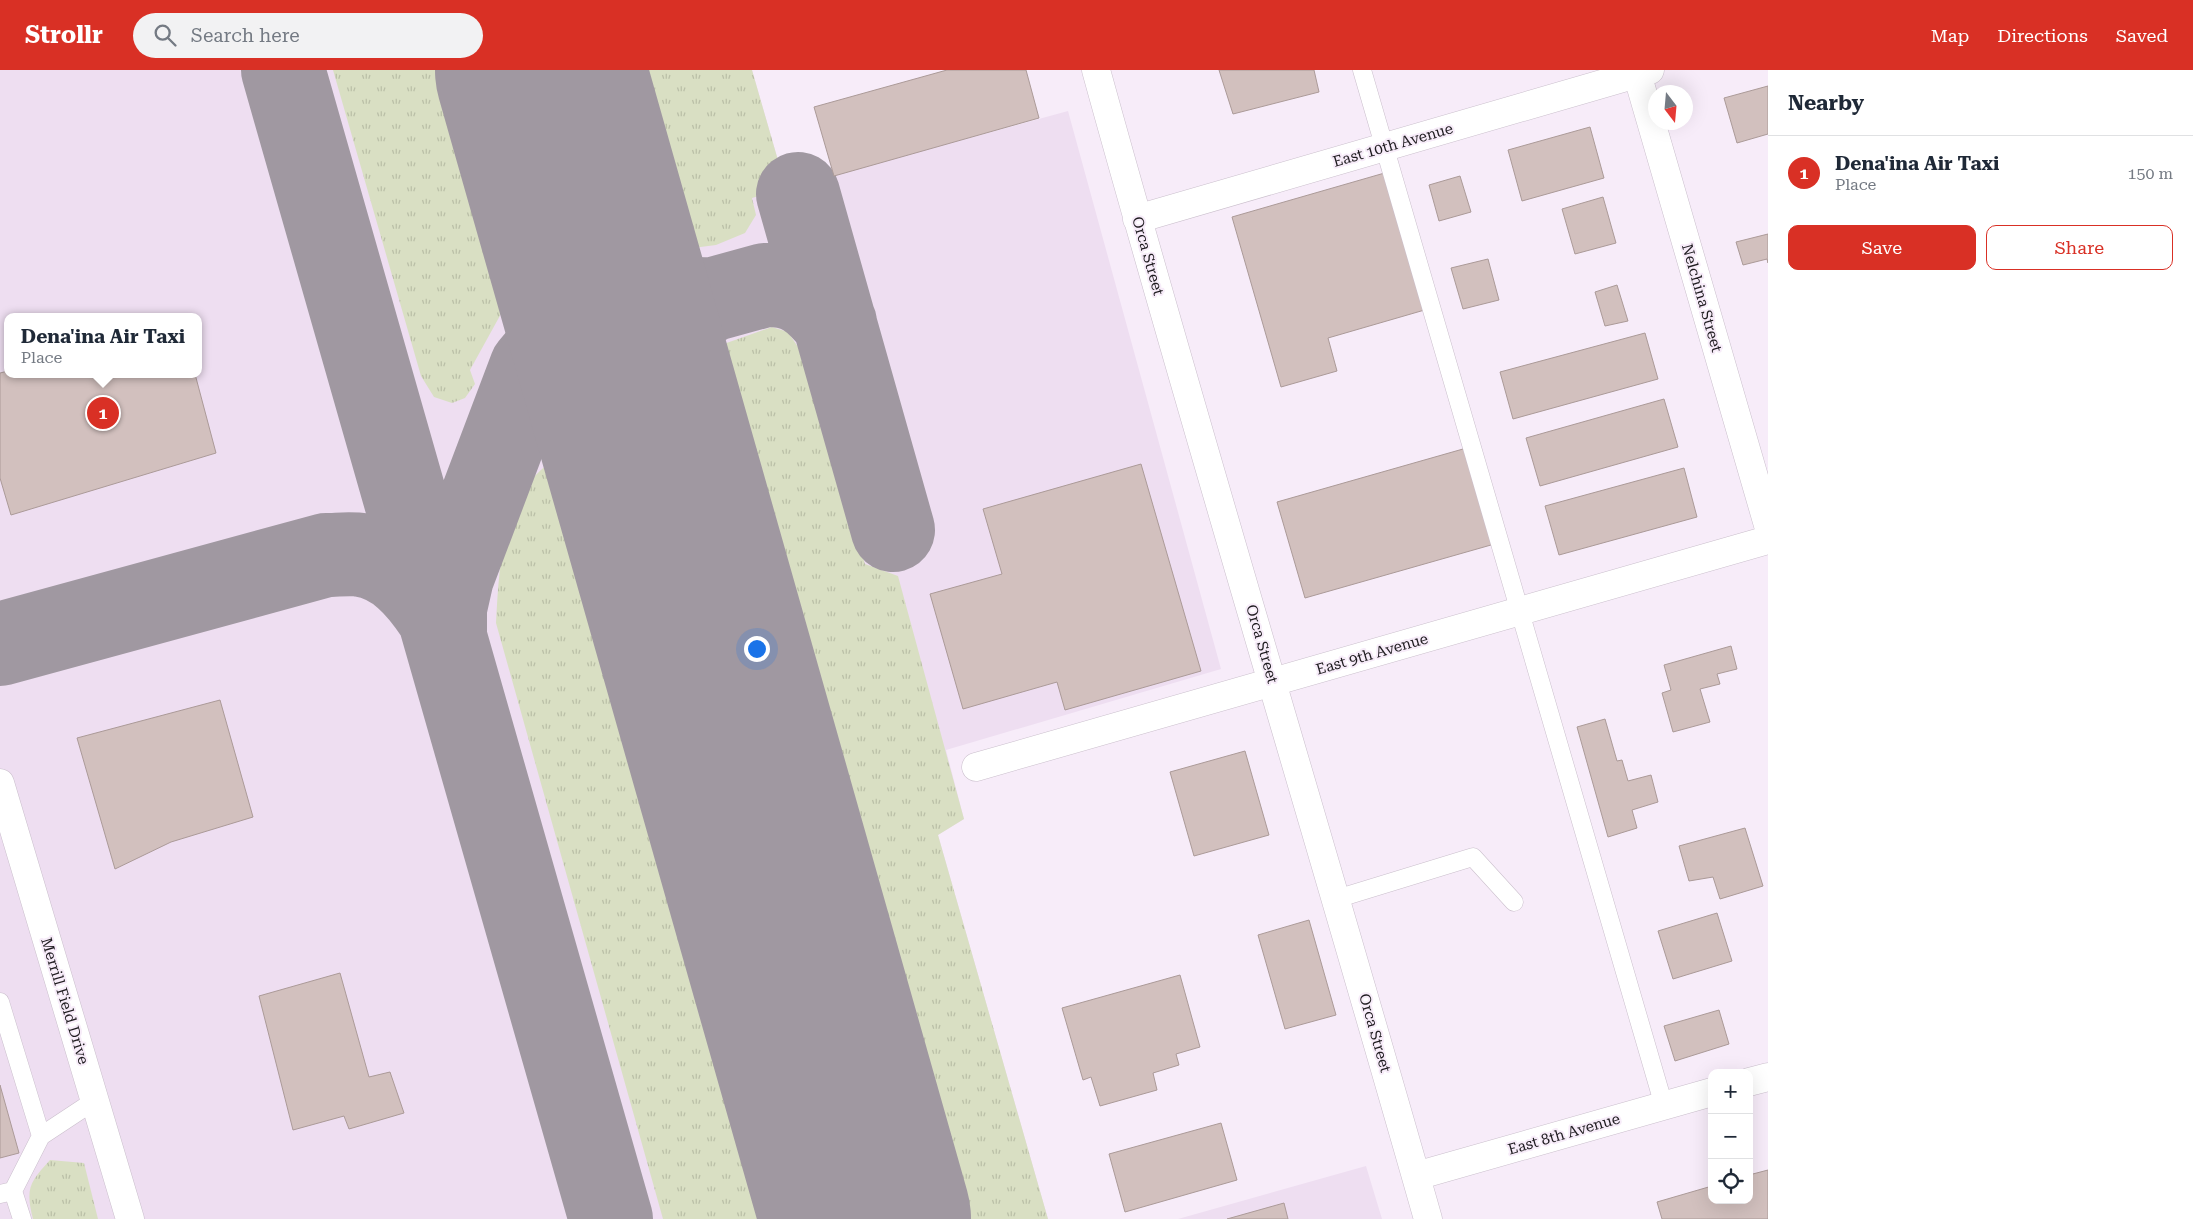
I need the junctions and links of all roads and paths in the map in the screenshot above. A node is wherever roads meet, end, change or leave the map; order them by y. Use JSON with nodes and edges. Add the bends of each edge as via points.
{"nodes":[{"id":1,"x":1096,"y":70,"type":"edge"},
{"id":2,"x":1362,"y":70,"type":"edge"},
{"id":3,"x":1641,"y":71,"type":"edge"},
{"id":4,"x":1384,"y":147,"type":"junction"},
{"id":5,"x":1137,"y":219,"type":"junction"},
{"id":6,"x":1768,"y":525,"type":"edge"},
{"id":7,"x":1768,"y":540,"type":"edge"},
{"id":8,"x":1520,"y":611,"type":"junction"},
{"id":9,"x":1273,"y":682,"type":"junction"},
{"id":10,"x":976,"y":767,"type":"dead end"},
{"id":11,"x":2,"y":795,"type":"edge"},
{"id":12,"x":1336,"y":899,"type":"junction"},
{"id":13,"x":1514,"y":902,"type":"dead end"},
{"id":14,"x":0,"y":1002,"type":"edge"},
{"id":15,"x":1768,"y":1077,"type":"edge"},
{"id":16,"x":1753,"y":1081,"type":"edge"},
{"id":17,"x":1708,"y":1093,"type":"edge"},
{"id":18,"x":94,"y":1101,"type":"junction"},
{"id":19,"x":1664,"y":1106,"type":"junction"},
{"id":20,"x":41,"y":1136,"type":"junction"},
{"id":21,"x":1416,"y":1176,"type":"junction"},
{"id":22,"x":7,"y":1193,"type":"edge"},
{"id":23,"x":22,"y":1219,"type":"edge"},
{"id":24,"x":130,"y":1219,"type":"edge"},
{"id":25,"x":1428,"y":1219,"type":"edge"}],
"edges":[{"from":1,"to":5,"type":"street","name":"Orca Street"},
{"from":2,"to":4,"type":"lane"},
{"from":3,"to":4,"type":"street","name":"East 10th Avenue"},
{"from":3,"to":6,"type":"street","name":"Nelchina Street"},
{"from":4,"to":5,"type":"street","name":"East 10th Avenue"},
{"from":4,"to":8,"type":"lane"},
{"from":5,"to":9,"type":"street","name":"Orca Street"},
{"from":7,"to":8,"type":"street","name":"East 9th Avenue"},
{"from":8,"to":9,"type":"street","name":"East 9th Avenue"},
{"from":8,"to":19,"type":"lane"},
{"from":9,"to":10,"type":"street","name":"East 9th Avenue"},
{"from":9,"to":12,"type":"street","name":"Orca Street"},
{"from":11,"to":18,"type":"street","name":"Merrill Field Drive"},
{"from":12,"to":13,"type":"lane","via":[[1473,857]]},
{"from":12,"to":21,"type":"street","name":"Orca Street"},
{"from":14,"to":20,"type":"lane"},
{"from":15,"to":16,"type":"street"},
{"from":17,"to":19,"type":"street","name":"East 8th Avenue"},
{"from":18,"to":20,"type":"lane"},
{"from":18,"to":24,"type":"street","name":"Merrill Field Drive"},
{"from":19,"to":21,"type":"street","name":"East 8th Avenue"},
{"from":20,"to":22,"type":"lane"},
{"from":21,"to":25,"type":"street","name":"Orca Street"},
{"from":22,"to":23,"type":"lane"}]}
